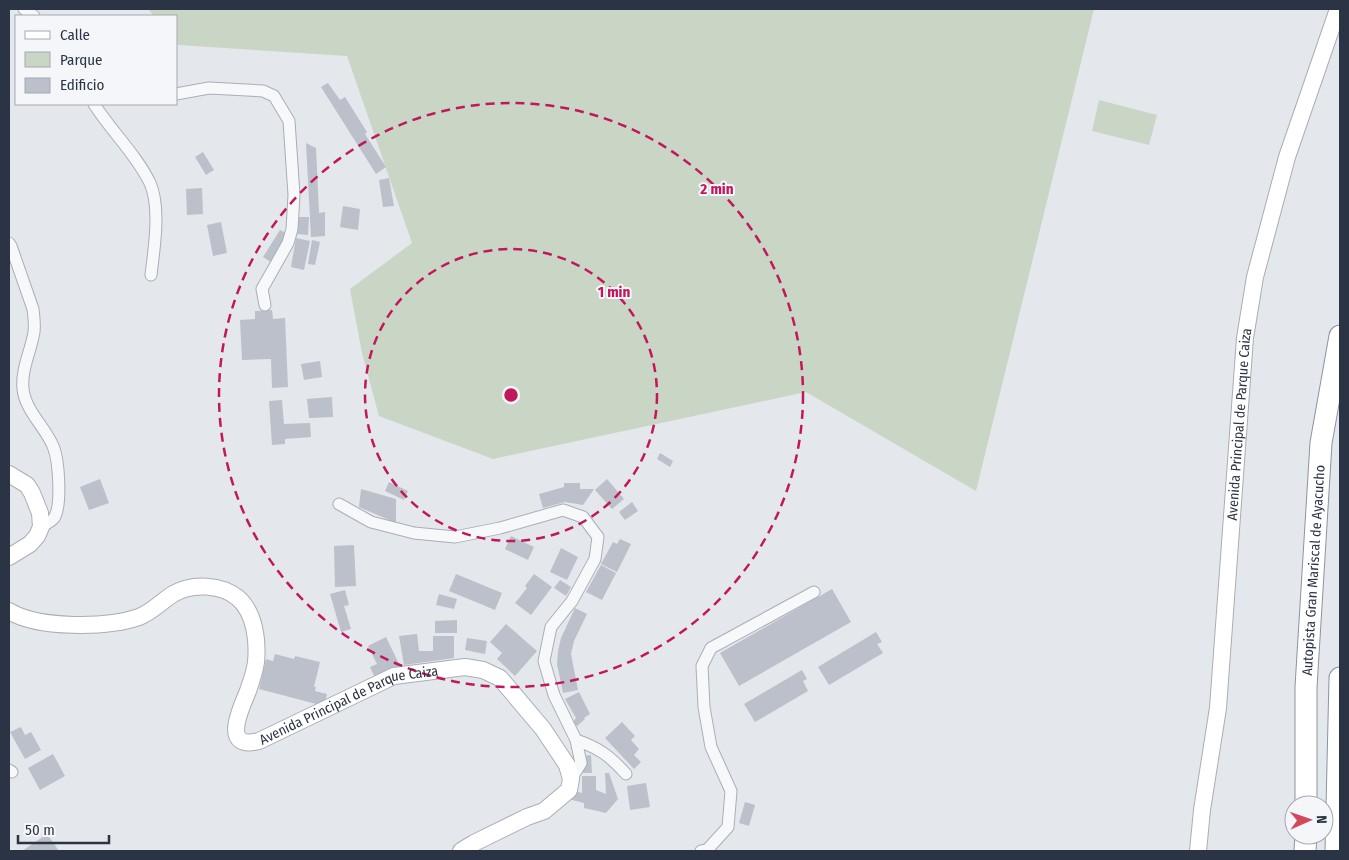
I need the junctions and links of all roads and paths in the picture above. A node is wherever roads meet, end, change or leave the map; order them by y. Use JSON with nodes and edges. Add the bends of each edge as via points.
{"nodes":[{"id":1,"x":1338,"y":9,"type":"edge"},
{"id":2,"x":178,"y":94,"type":"edge"},
{"id":3,"x":95,"y":105,"type":"edge"},
{"id":4,"x":9,"y":243,"type":"edge"},
{"id":5,"x":151,"y":275,"type":"dead end"},
{"id":6,"x":265,"y":305,"type":"dead end"},
{"id":7,"x":1340,"y":336,"type":"edge"},
{"id":8,"x":9,"y":474,"type":"edge"},
{"id":9,"x":339,"y":504,"type":"dead end"},
{"id":10,"x":42,"y":527,"type":"junction"},
{"id":11,"x":9,"y":557,"type":"edge"},
{"id":12,"x":814,"y":592,"type":"dead end"},
{"id":13,"x":9,"y":611,"type":"edge"},
{"id":14,"x":1340,"y":678,"type":"edge"},
{"id":15,"x":576,"y":740,"type":"junction"},
{"id":16,"x":626,"y":774,"type":"dead end"},
{"id":17,"x":571,"y":779,"type":"junction"},
{"id":18,"x":1306,"y":795,"type":"edge"},
{"id":19,"x":461,"y":851,"type":"edge"},
{"id":20,"x":701,"y":851,"type":"edge"},
{"id":21,"x":1198,"y":851,"type":"edge"},
{"id":22,"x":1336,"y":851,"type":"edge"}],
"edges":[{"from":1,"to":21,"type":"street","name":"Avenida Principal de Parque Caiza","via":[[1287,157],[1255,277],[1245,338],[1218,708]]},
{"from":2,"to":6,"type":"street","via":[[209,88],[263,91],[274,96],[289,122],[294,195],[292,229],[288,243],[262,289]]},
{"from":3,"to":5,"type":"street","via":[[151,185],[156,213]]},
{"from":4,"to":10,"type":"street","via":[[34,320],[23,392],[56,456],[58,505],[53,519]]},
{"from":7,"to":18,"type":"highway","name":"Autopista Gran Mariscal de Ayacucho","via":[[1321,443],[1306,687]]},
{"from":8,"to":10,"type":"street","via":[[27,485],[32,493]]},
{"from":9,"to":15,"type":"street","via":[[371,522],[414,533],[455,537],[563,510],[583,517],[598,537],[595,559],[572,601],[550,627],[544,661],[554,695]]},
{"from":10,"to":11,"type":"street","via":[[30,544]]},
{"from":12,"to":20,"type":"street","via":[[711,648],[702,666],[711,747],[731,791],[728,827],[707,850]]},
{"from":13,"to":17,"type":"street","name":"Avenida Principal de Parque Caiza","via":[[52,623],[106,624],[142,616],[187,588],[222,589],[238,598],[250,613],[256,639],[256,662],[238,714],[236,730],[240,740],[259,741],[394,676],[465,667],[483,670],[500,678],[543,729],[567,765]]},
{"from":14,"to":22,"type":"highway"},
{"from":15,"to":16,"type":"street","via":[[596,747]]},
{"from":15,"to":17,"type":"street","via":[[581,763]]},
{"from":17,"to":19,"type":"street","via":[[569,790],[544,811],[527,816]]}]}
